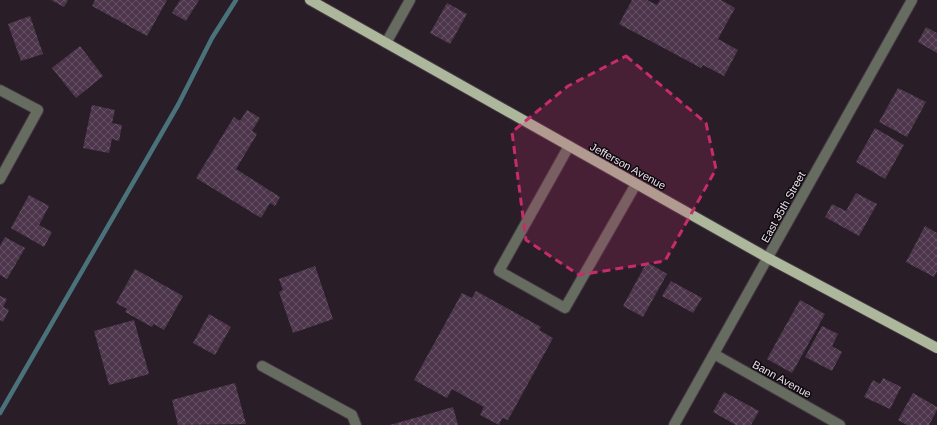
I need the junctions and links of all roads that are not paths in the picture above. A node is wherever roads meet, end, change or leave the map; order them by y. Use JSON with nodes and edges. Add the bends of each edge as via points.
{"nodes":[{"id":1,"x":310,"y":0,"type":"edge"},
{"id":2,"x":410,"y":0,"type":"edge"},
{"id":3,"x":912,"y":0,"type":"edge"},
{"id":4,"x":386,"y":43,"type":"junction"},
{"id":5,"x":0,"y":90,"type":"edge"},
{"id":6,"x":569,"y":146,"type":"junction"},
{"id":7,"x":0,"y":180,"type":"edge"},
{"id":8,"x":636,"y":184,"type":"junction"},
{"id":9,"x":768,"y":258,"type":"junction"},
{"id":10,"x":937,"y":348,"type":"edge"},
{"id":11,"x":714,"y":354,"type":"junction"},
{"id":12,"x":262,"y":366,"type":"dead end"},
{"id":13,"x":356,"y":425,"type":"edge"},
{"id":14,"x":674,"y":425,"type":"edge"},
{"id":15,"x":840,"y":425,"type":"edge"}],
"edges":[{"from":1,"to":4,"type":"main road","name":"Jefferson Avenue"},
{"from":2,"to":4,"type":"street"},
{"from":3,"to":9,"type":"street","name":"East 35th Street"},
{"from":4,"to":6,"type":"main road","name":"Jefferson Avenue"},
{"from":5,"to":7,"type":"street","via":[[38,110]]},
{"from":6,"to":8,"type":"main road","name":"Jefferson Avenue"},
{"from":6,"to":8,"type":"street","via":[[499,271],[566,308]]},
{"from":8,"to":9,"type":"main road","name":"Jefferson Avenue"},
{"from":9,"to":10,"type":"main road","name":"Jefferson Avenue"},
{"from":9,"to":11,"type":"street","name":"East 35th Street"},
{"from":11,"to":14,"type":"street","name":"East 35th Street"},
{"from":11,"to":15,"type":"street","name":"Bann Avenue"},
{"from":12,"to":13,"type":"street","via":[[352,415]]}]}
